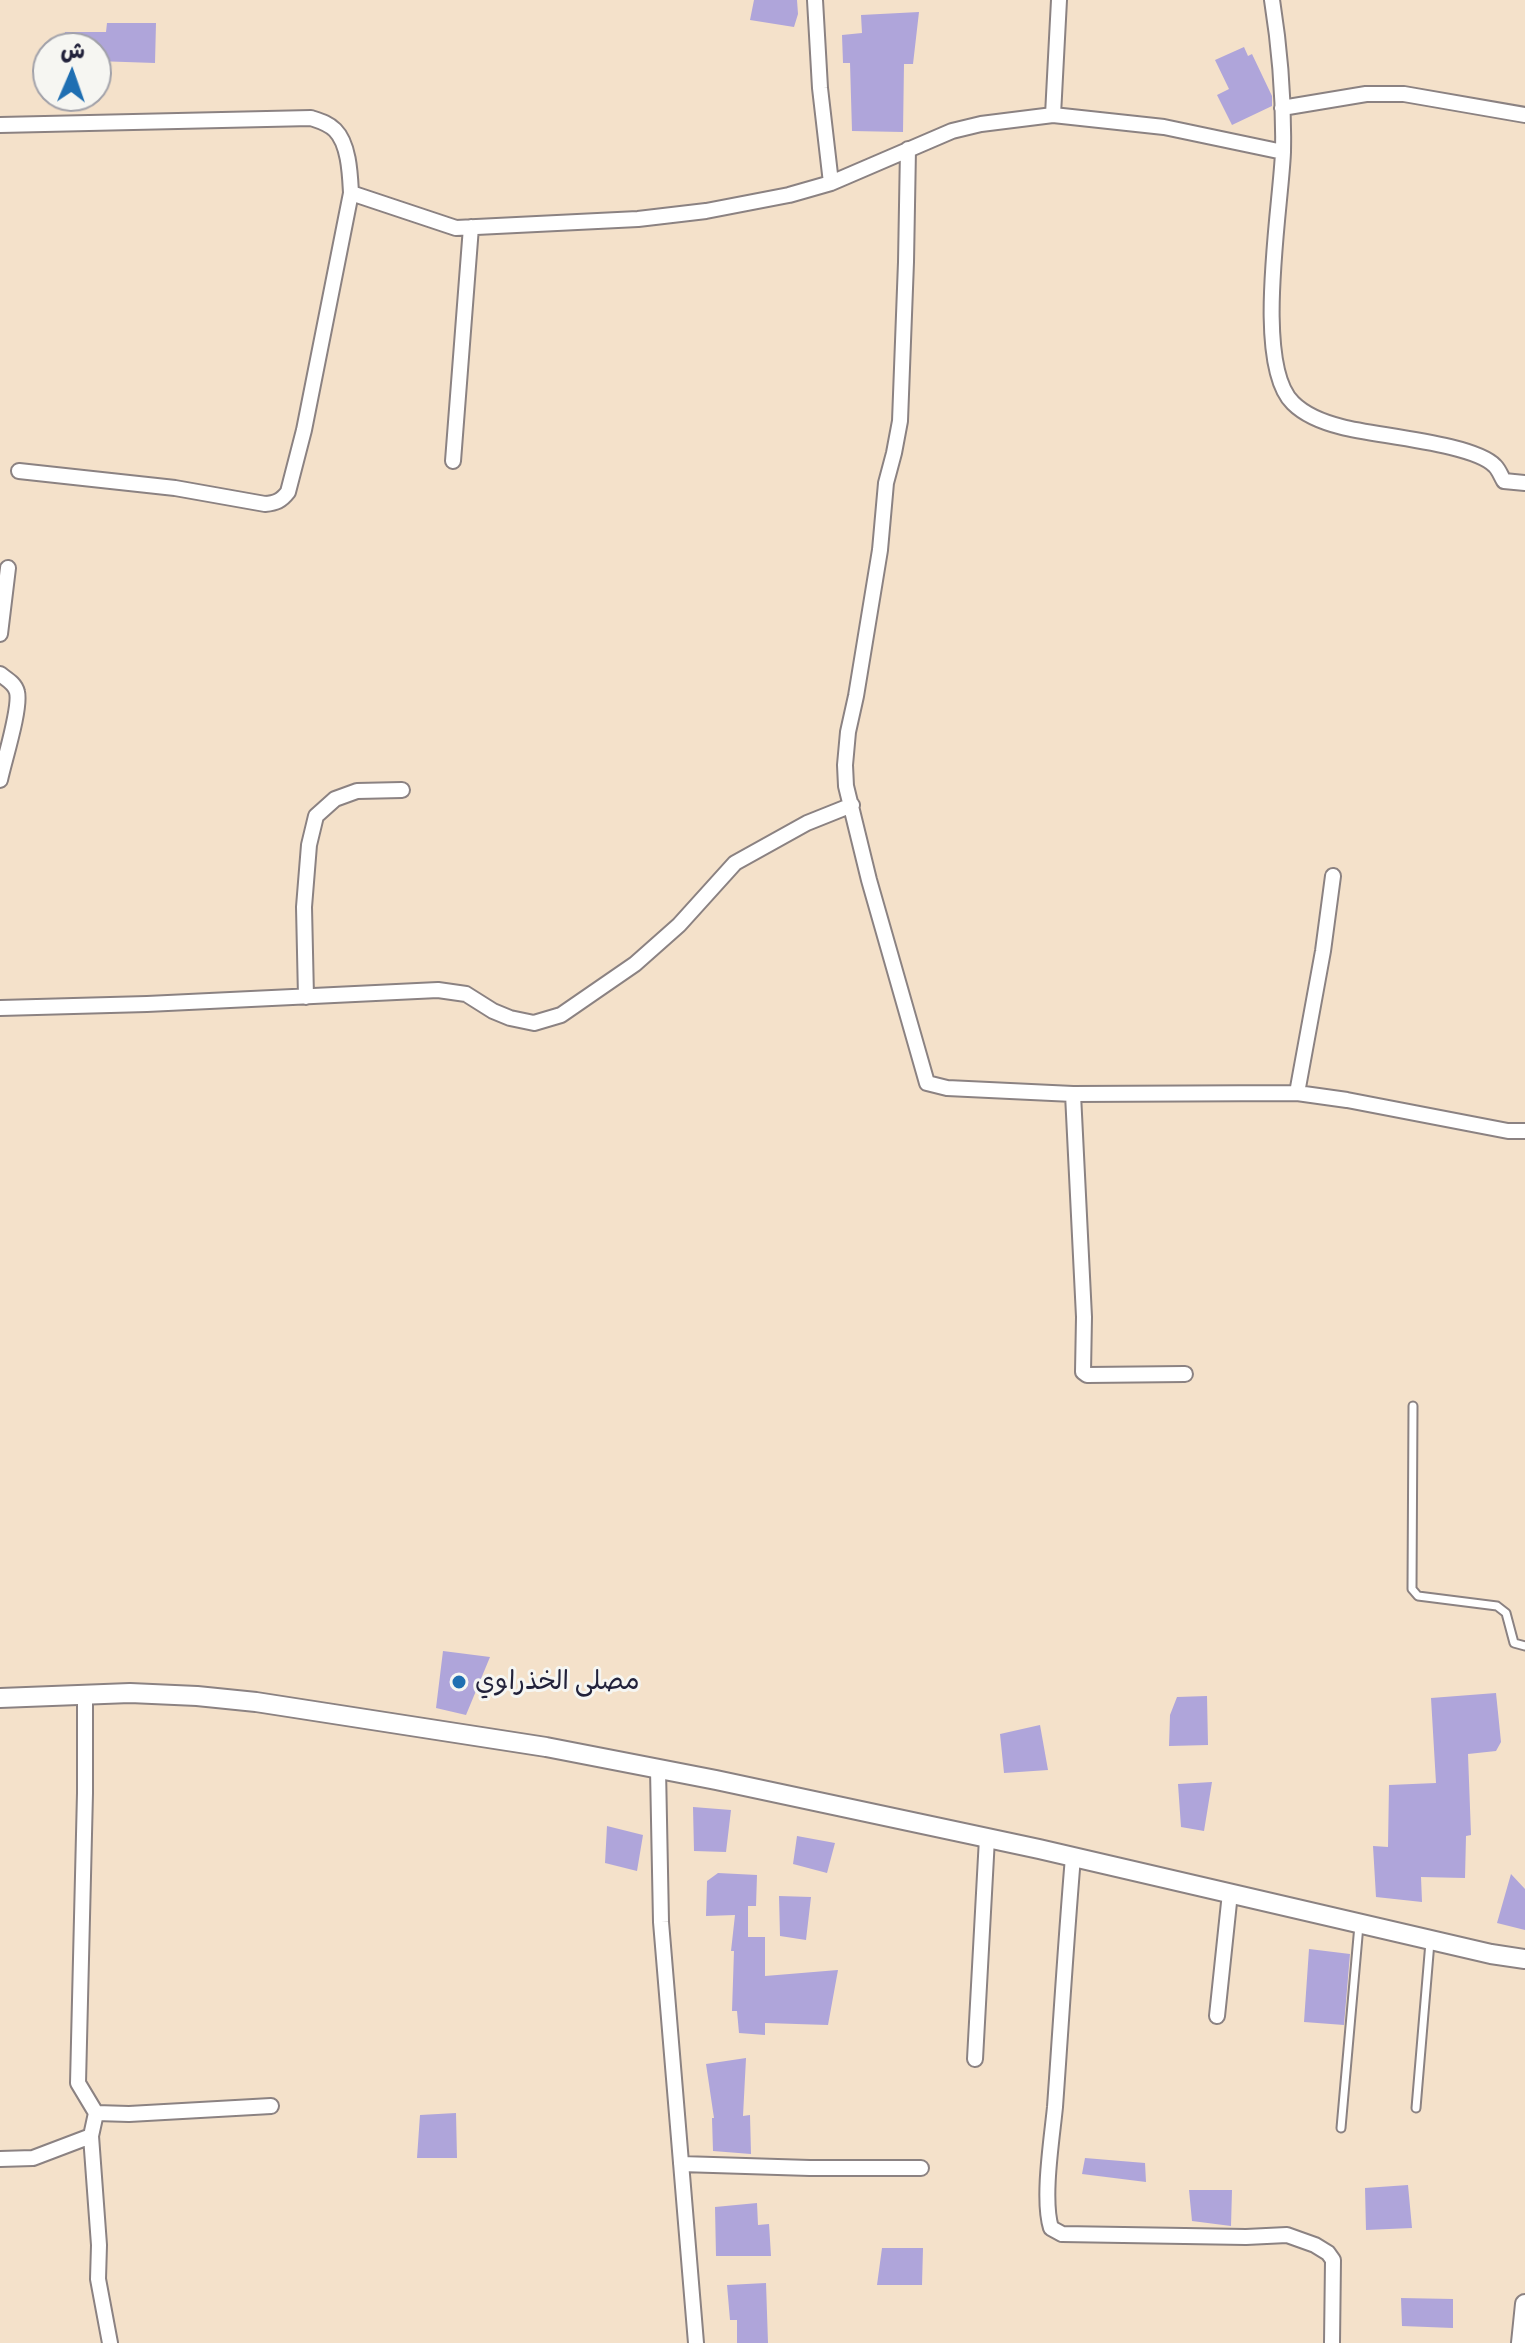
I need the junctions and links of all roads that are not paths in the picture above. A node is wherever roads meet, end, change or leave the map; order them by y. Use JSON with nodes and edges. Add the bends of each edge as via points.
{"nodes":[{"id":1,"x":815,"y":0,"type":"edge"},
{"id":2,"x":1059,"y":0,"type":"edge"},
{"id":3,"x":1272,"y":0,"type":"edge"},
{"id":4,"x":1282,"y":108,"type":"junction"},
{"id":5,"x":1053,"y":115,"type":"junction"},
{"id":6,"x":1525,"y":115,"type":"edge"},
{"id":7,"x":0,"y":125,"type":"edge"},
{"id":8,"x":908,"y":149,"type":"junction"},
{"id":9,"x":1283,"y":152,"type":"junction"},
{"id":10,"x":831,"y":183,"type":"junction"},
{"id":11,"x":351,"y":193,"type":"junction"},
{"id":12,"x":471,"y":227,"type":"junction"},
{"id":13,"x":453,"y":461,"type":"dead end"},
{"id":14,"x":19,"y":471,"type":"dead end"},
{"id":15,"x":1525,"y":483,"type":"edge"},
{"id":16,"x":8,"y":568,"type":"dead end"},
{"id":17,"x":0,"y":634,"type":"edge"},
{"id":18,"x":0,"y":674,"type":"edge"},
{"id":19,"x":0,"y":780,"type":"edge"},
{"id":20,"x":402,"y":790,"type":"dead end"},
{"id":21,"x":852,"y":805,"type":"junction"},
{"id":22,"x":1333,"y":876,"type":"dead end"},
{"id":23,"x":306,"y":997,"type":"junction"},
{"id":24,"x":0,"y":1008,"type":"edge"},
{"id":25,"x":1297,"y":1093,"type":"junction"},
{"id":26,"x":1073,"y":1094,"type":"junction"},
{"id":27,"x":1525,"y":1131,"type":"edge"},
{"id":28,"x":1185,"y":1374,"type":"dead end"},
{"id":29,"x":1413,"y":1406,"type":"dead end"},
{"id":30,"x":1525,"y":1646,"type":"edge"},
{"id":31,"x":85,"y":1694,"type":"junction"},
{"id":32,"x":0,"y":1698,"type":"edge"},
{"id":33,"x":658,"y":1769,"type":"junction"},
{"id":34,"x":987,"y":1838,"type":"junction"},
{"id":35,"x":1073,"y":1857,"type":"junction"},
{"id":36,"x":1230,"y":1893,"type":"junction"},
{"id":37,"x":1359,"y":1923,"type":"junction"},
{"id":38,"x":1430,"y":1939,"type":"junction"},
{"id":39,"x":1525,"y":1959,"type":"edge"},
{"id":40,"x":1217,"y":2016,"type":"dead end"},
{"id":41,"x":975,"y":2059,"type":"dead end"},
{"id":42,"x":271,"y":2106,"type":"dead end"},
{"id":43,"x":1416,"y":2108,"type":"dead end"},
{"id":44,"x":96,"y":2113,"type":"junction"},
{"id":45,"x":1341,"y":2128,"type":"dead end"},
{"id":46,"x":91,"y":2136,"type":"junction"},
{"id":47,"x":0,"y":2159,"type":"edge"},
{"id":48,"x":681,"y":2164,"type":"junction"},
{"id":49,"x":921,"y":2168,"type":"dead end"},
{"id":50,"x":1525,"y":2304,"type":"edge"},
{"id":51,"x":110,"y":2343,"type":"edge"},
{"id":52,"x":696,"y":2343,"type":"edge"},
{"id":53,"x":1332,"y":2343,"type":"edge"},
{"id":54,"x":1521,"y":2343,"type":"edge"}],
"edges":[{"from":1,"to":10,"type":"street"},
{"from":2,"to":5,"type":"street"},
{"from":3,"to":4,"type":"street"},
{"from":4,"to":6,"type":"street","via":[[1366,94],[1404,94]]},
{"from":4,"to":9,"type":"street"},
{"from":5,"to":8,"type":"street","via":[[981,124]]},
{"from":5,"to":9,"type":"street","via":[[1164,127]]},
{"from":7,"to":11,"type":"street","via":[[311,118],[338,132]]},
{"from":8,"to":10,"type":"street"},
{"from":8,"to":21,"type":"street","via":[[900,421],[848,732],[846,786]]},
{"from":9,"to":15,"type":"street","via":[[1271,313],[1274,358],[1292,403],[1347,429],[1474,455],[1494,464],[1504,481]]},
{"from":10,"to":12,"type":"street","via":[[679,214]]},
{"from":11,"to":12,"type":"street","via":[[439,224]]},
{"from":11,"to":14,"type":"street","via":[[304,430],[283,499],[265,504]]},
{"from":12,"to":13,"type":"street"},
{"from":16,"to":17,"type":"street"},
{"from":18,"to":19,"type":"street","via":[[18,694]]},
{"from":20,"to":23,"type":"street","via":[[357,791],[335,799],[316,816],[304,907]]},
{"from":21,"to":23,"type":"street","via":[[735,863],[635,964],[561,1015],[534,1023],[493,1011],[466,994],[438,990]]},
{"from":21,"to":26,"type":"street","via":[[927,1083]]},
{"from":22,"to":25,"type":"street"},
{"from":23,"to":24,"type":"street"},
{"from":25,"to":26,"type":"street"},
{"from":25,"to":27,"type":"street"},
{"from":26,"to":28,"type":"street","via":[[1083,1372]]},
{"from":29,"to":30,"type":"lane","via":[[1412,1589],[1418,1596],[1497,1606],[1506,1613],[1514,1643]]},
{"from":31,"to":32,"type":"street"},
{"from":31,"to":33,"type":"street","via":[[256,1702]]},
{"from":31,"to":44,"type":"street","via":[[78,2083]]},
{"from":33,"to":34,"type":"street"},
{"from":33,"to":48,"type":"street","via":[[661,1922]]},
{"from":34,"to":35,"type":"street"},
{"from":34,"to":41,"type":"street"},
{"from":35,"to":36,"type":"street"},
{"from":35,"to":53,"type":"street","via":[[1048,2193],[1051,2228],[1062,2234],[1302,2238],[1333,2260]]},
{"from":36,"to":37,"type":"street"},
{"from":36,"to":40,"type":"street"},
{"from":37,"to":38,"type":"street"},
{"from":37,"to":45,"type":"lane"},
{"from":38,"to":39,"type":"street"},
{"from":38,"to":43,"type":"lane"},
{"from":42,"to":44,"type":"street"},
{"from":44,"to":46,"type":"street"},
{"from":46,"to":47,"type":"street","via":[[33,2158]]},
{"from":46,"to":51,"type":"street","via":[[98,2279]]},
{"from":48,"to":49,"type":"street"},
{"from":48,"to":52,"type":"street"},
{"from":50,"to":54,"type":"street"}]}
